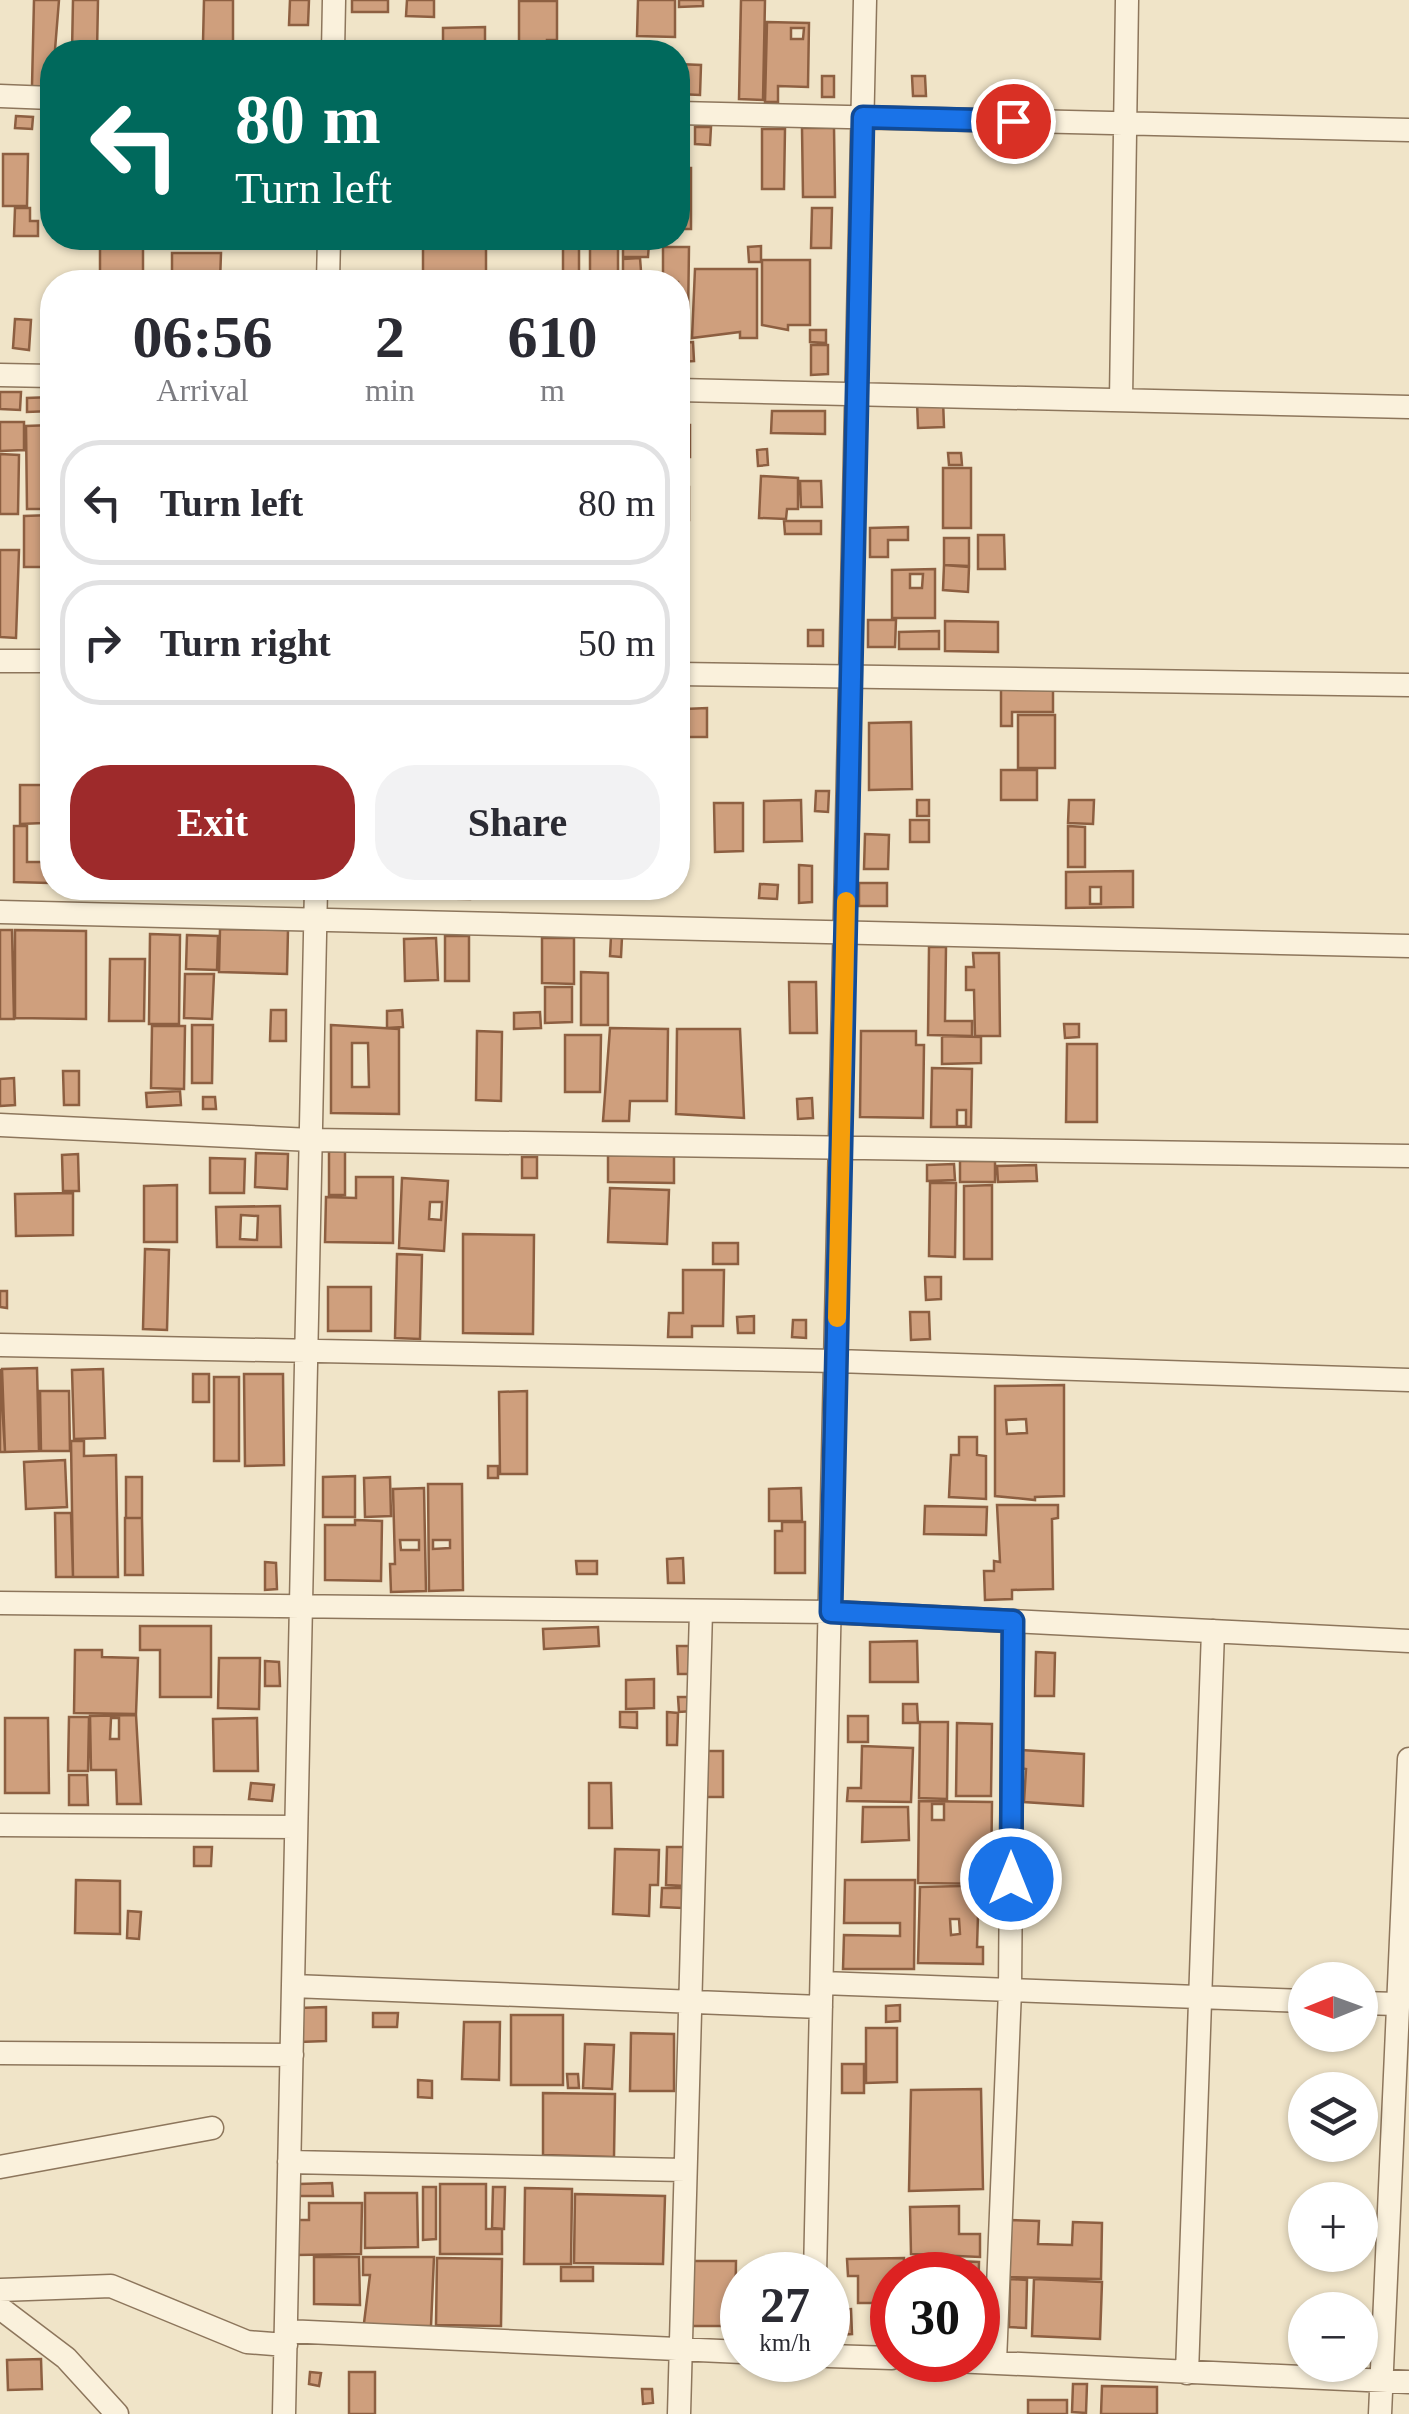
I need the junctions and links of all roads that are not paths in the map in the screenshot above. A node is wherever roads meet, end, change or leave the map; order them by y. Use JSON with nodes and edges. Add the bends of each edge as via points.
{"nodes":[{"id":1,"x":334,"y":0,"type":"edge"},
{"id":2,"x":865,"y":0,"type":"edge"},
{"id":3,"x":1126,"y":0,"type":"edge"},
{"id":4,"x":333,"y":40,"type":"edge"},
{"id":5,"x":0,"y":96,"type":"edge"},
{"id":6,"x":40,"y":98,"type":"edge"},
{"id":7,"x":690,"y":112,"type":"edge"},
{"id":8,"x":863,"y":117,"type":"junction"},
{"id":9,"x":1126,"y":124,"type":"junction"},
{"id":10,"x":1409,"y":130,"type":"edge"},
{"id":11,"x":0,"y":375,"type":"edge"},
{"id":12,"x":40,"y":376,"type":"edge"},
{"id":13,"x":690,"y":390,"type":"edge"},
{"id":14,"x":857,"y":394,"type":"junction"},
{"id":15,"x":1121,"y":400,"type":"junction"},
{"id":16,"x":1409,"y":407,"type":"edge"},
{"id":17,"x":0,"y":660,"type":"edge"},
{"id":18,"x":40,"y":662,"type":"edge"},
{"id":19,"x":690,"y":674,"type":"edge"},
{"id":20,"x":851,"y":678,"type":"junction"},
{"id":21,"x":1409,"y":686,"type":"edge"},
{"id":22,"x":316,"y":900,"type":"edge"},
{"id":23,"x":0,"y":912,"type":"edge"},
{"id":24,"x":315,"y":917,"type":"junction"},
{"id":25,"x":846,"y":932,"type":"junction"},
{"id":26,"x":1409,"y":946,"type":"edge"},
{"id":27,"x":0,"y":1125,"type":"edge"},
{"id":28,"x":311,"y":1140,"type":"junction"},
{"id":29,"x":841,"y":1148,"type":"junction"},
{"id":30,"x":1409,"y":1156,"type":"edge"},
{"id":31,"x":0,"y":1344,"type":"edge"},
{"id":32,"x":306,"y":1353,"type":"junction"},
{"id":33,"x":836,"y":1361,"type":"junction"},
{"id":34,"x":1409,"y":1380,"type":"edge"},
{"id":35,"x":0,"y":1603,"type":"edge"},
{"id":36,"x":301,"y":1606,"type":"junction"},
{"id":37,"x":701,"y":1611,"type":"junction"},
{"id":38,"x":831,"y":1612,"type":"junction"},
{"id":39,"x":1013,"y":1621,"type":"junction"},
{"id":40,"x":1213,"y":1631,"type":"junction"},
{"id":41,"x":1409,"y":1641,"type":"edge"},
{"id":42,"x":1409,"y":1758,"type":"edge"},
{"id":43,"x":0,"y":1825,"type":"edge"},
{"id":44,"x":296,"y":1827,"type":"junction"},
{"id":45,"x":822,"y":1982,"type":"junction"},
{"id":46,"x":293,"y":1986,"type":"junction"},
{"id":47,"x":1010,"y":1990,"type":"junction"},
{"id":48,"x":1200,"y":1997,"type":"junction"},
{"id":49,"x":1288,"y":2000,"type":"edge"},
{"id":50,"x":690,"y":2002,"type":"junction"},
{"id":51,"x":1378,"y":2003,"type":"edge"},
{"id":52,"x":1398,"y":2004,"type":"junction"},
{"id":53,"x":822,"y":2007,"type":"junction"},
{"id":54,"x":0,"y":2053,"type":"edge"},
{"id":55,"x":292,"y":2055,"type":"junction"},
{"id":56,"x":212,"y":2128,"type":"dead end"},
{"id":57,"x":289,"y":2162,"type":"junction"},
{"id":58,"x":0,"y":2167,"type":"edge"},
{"id":59,"x":685,"y":2170,"type":"junction"},
{"id":60,"x":816,"y":2252,"type":"edge"},
{"id":61,"x":999,"y":2252,"type":"edge"},
{"id":62,"x":1385,"y":2287,"type":"junction"},
{"id":63,"x":1409,"y":2288,"type":"edge"},
{"id":64,"x":0,"y":2290,"type":"edge"},
{"id":65,"x":0,"y":2308,"type":"edge"},
{"id":66,"x":286,"y":2338,"type":"junction"},
{"id":67,"x":680,"y":2349,"type":"junction"},
{"id":68,"x":720,"y":2351,"type":"edge"},
{"id":69,"x":1000,"y":2362,"type":"edge"},
{"id":70,"x":1187,"y":2372,"type":"junction"},
{"id":71,"x":1381,"y":2381,"type":"junction"},
{"id":72,"x":1409,"y":2382,"type":"edge"},
{"id":73,"x":117,"y":2414,"type":"edge"},
{"id":74,"x":284,"y":2414,"type":"edge"},
{"id":75,"x":678,"y":2414,"type":"edge"},
{"id":76,"x":1380,"y":2414,"type":"edge"}],
"edges":[{"from":1,"to":4,"type":"street"},
{"from":2,"to":8,"type":"street"},
{"from":3,"to":9,"type":"street"},
{"from":5,"to":6,"type":"street"},
{"from":7,"to":8,"type":"street"},
{"from":8,"to":9,"type":"street"},
{"from":8,"to":14,"type":"street"},
{"from":9,"to":10,"type":"street"},
{"from":9,"to":15,"type":"street"},
{"from":11,"to":12,"type":"street"},
{"from":13,"to":14,"type":"street"},
{"from":14,"to":15,"type":"street"},
{"from":14,"to":20,"type":"street"},
{"from":15,"to":16,"type":"street"},
{"from":17,"to":18,"type":"street"},
{"from":19,"to":20,"type":"street"},
{"from":20,"to":21,"type":"street"},
{"from":20,"to":25,"type":"street"},
{"from":22,"to":24,"type":"street"},
{"from":23,"to":24,"type":"street"},
{"from":24,"to":25,"type":"street"},
{"from":24,"to":28,"type":"street"},
{"from":25,"to":26,"type":"street"},
{"from":25,"to":29,"type":"street"},
{"from":27,"to":28,"type":"street"},
{"from":28,"to":29,"type":"street"},
{"from":28,"to":32,"type":"street"},
{"from":29,"to":30,"type":"street"},
{"from":29,"to":33,"type":"street"},
{"from":31,"to":32,"type":"street"},
{"from":32,"to":33,"type":"street"},
{"from":32,"to":36,"type":"street"},
{"from":33,"to":34,"type":"street"},
{"from":33,"to":38,"type":"street"},
{"from":35,"to":36,"type":"street"},
{"from":36,"to":37,"type":"street"},
{"from":36,"to":44,"type":"street"},
{"from":37,"to":38,"type":"street"},
{"from":37,"to":50,"type":"street"},
{"from":38,"to":39,"type":"street"},
{"from":38,"to":45,"type":"street"},
{"from":39,"to":40,"type":"street"},
{"from":39,"to":47,"type":"street"},
{"from":40,"to":41,"type":"street"},
{"from":40,"to":48,"type":"street"},
{"from":42,"to":52,"type":"street"},
{"from":43,"to":44,"type":"street"},
{"from":44,"to":46,"type":"street"},
{"from":45,"to":47,"type":"street"},
{"from":45,"to":53,"type":"street"},
{"from":46,"to":50,"type":"street"},
{"from":46,"to":55,"type":"street"},
{"from":47,"to":48,"type":"street"},
{"from":47,"to":61,"type":"street"},
{"from":48,"to":49,"type":"street"},
{"from":48,"to":70,"type":"street"},
{"from":50,"to":53,"type":"street"},
{"from":50,"to":59,"type":"street"},
{"from":51,"to":52,"type":"street"},
{"from":52,"to":62,"type":"street"},
{"from":53,"to":60,"type":"street"},
{"from":54,"to":55,"type":"street"},
{"from":55,"to":57,"type":"street"},
{"from":56,"to":58,"type":"street"},
{"from":57,"to":59,"type":"street"},
{"from":57,"to":66,"type":"street"},
{"from":59,"to":67,"type":"street"},
{"from":62,"to":63,"type":"street"},
{"from":62,"to":71,"type":"street"},
{"from":64,"to":66,"type":"street","via":[[111,2286],[247,2342]]},
{"from":65,"to":73,"type":"street","via":[[66,2358]]},
{"from":66,"to":67,"type":"street"},
{"from":66,"to":74,"type":"street"},
{"from":67,"to":68,"type":"street"},
{"from":67,"to":75,"type":"street"},
{"from":69,"to":70,"type":"street"},
{"from":70,"to":71,"type":"street"},
{"from":71,"to":72,"type":"street"},
{"from":71,"to":76,"type":"street"}]}
